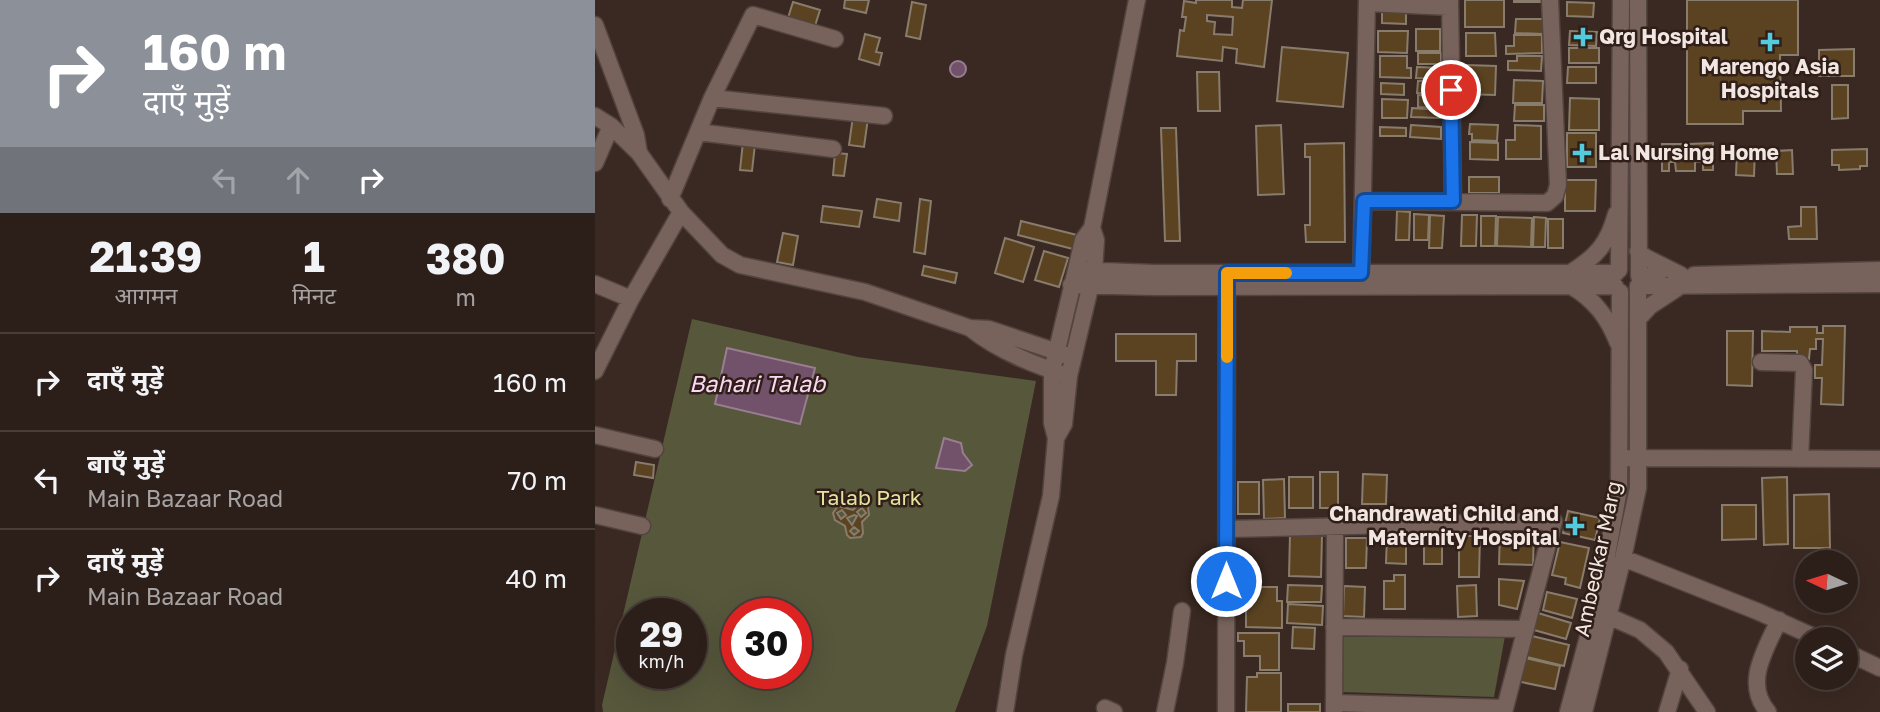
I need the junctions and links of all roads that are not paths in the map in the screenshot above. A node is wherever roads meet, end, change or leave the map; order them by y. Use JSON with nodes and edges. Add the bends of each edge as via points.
{"nodes":[{"id":1,"x":1137,"y":0,"type":"edge"},
{"id":2,"x":1550,"y":0,"type":"edge"},
{"id":3,"x":1621,"y":0,"type":"edge"},
{"id":4,"x":1638,"y":0,"type":"edge"},
{"id":5,"x":1367,"y":2,"type":"edge"},
{"id":6,"x":1450,"y":4,"type":"edge"},
{"id":7,"x":755,"y":8,"type":"edge"},
{"id":8,"x":595,"y":25,"type":"edge"},
{"id":9,"x":835,"y":39,"type":"dead end"},
{"id":10,"x":712,"y":98,"type":"junction"},
{"id":11,"x":595,"y":116,"type":"edge"},
{"id":12,"x":884,"y":116,"type":"dead end"},
{"id":13,"x":611,"y":126,"type":"junction"},
{"id":14,"x":698,"y":132,"type":"junction"},
{"id":15,"x":833,"y":149,"type":"dead end"},
{"id":16,"x":639,"y":153,"type":"junction"},
{"id":17,"x":595,"y":163,"type":"edge"},
{"id":18,"x":1621,"y":195,"type":"junction"},
{"id":19,"x":670,"y":199,"type":"junction"},
{"id":20,"x":1364,"y":201,"type":"junction"},
{"id":21,"x":1453,"y":201,"type":"junction"},
{"id":22,"x":681,"y":212,"type":"junction"},
{"id":23,"x":1092,"y":228,"type":"junction"},
{"id":24,"x":1638,"y":251,"type":"junction"},
{"id":25,"x":1880,"y":270,"type":"edge"},
{"id":26,"x":1073,"y":278,"type":"junction"},
{"id":27,"x":1092,"y":278,"type":"junction"},
{"id":28,"x":1361,"y":279,"type":"junction"},
{"id":29,"x":1570,"y":279,"type":"junction"},
{"id":30,"x":1227,"y":280,"type":"junction"},
{"id":31,"x":1618,"y":280,"type":"junction"},
{"id":32,"x":1681,"y":280,"type":"junction"},
{"id":33,"x":1639,"y":281,"type":"junction"},
{"id":34,"x":595,"y":284,"type":"edge"},
{"id":35,"x":1880,"y":284,"type":"edge"},
{"id":36,"x":631,"y":299,"type":"junction"},
{"id":37,"x":1638,"y":319,"type":"junction"},
{"id":38,"x":970,"y":328,"type":"junction"},
{"id":39,"x":1620,"y":349,"type":"junction"},
{"id":40,"x":1056,"y":351,"type":"junction"},
{"id":41,"x":1072,"y":357,"type":"junction"},
{"id":42,"x":1761,"y":362,"type":"dead end"},
{"id":43,"x":1052,"y":370,"type":"junction"},
{"id":44,"x":595,"y":371,"type":"edge"},
{"id":45,"x":1069,"y":376,"type":"junction"},
{"id":46,"x":595,"y":435,"type":"edge"},
{"id":47,"x":1056,"y":438,"type":"junction"},
{"id":48,"x":655,"y":449,"type":"dead end"},
{"id":49,"x":1618,"y":458,"type":"junction"},
{"id":50,"x":1636,"y":459,"type":"junction"},
{"id":51,"x":1800,"y":459,"type":"junction"},
{"id":52,"x":1880,"y":459,"type":"edge"},
{"id":53,"x":595,"y":515,"type":"edge"},
{"id":54,"x":642,"y":526,"type":"dead end"},
{"id":55,"x":1335,"y":526,"type":"junction"},
{"id":56,"x":1227,"y":529,"type":"junction"},
{"id":57,"x":1623,"y":558,"type":"junction"},
{"id":58,"x":1182,"y":611,"type":"dead end"},
{"id":59,"x":1608,"y":616,"type":"junction"},
{"id":60,"x":1779,"y":620,"type":"junction"},
{"id":61,"x":1334,"y":627,"type":"junction"},
{"id":62,"x":1795,"y":628,"type":"edge"},
{"id":63,"x":1526,"y":629,"type":"junction"},
{"id":64,"x":1858,"y":658,"type":"edge"},
{"id":65,"x":1880,"y":668,"type":"edge"},
{"id":66,"x":1680,"y":669,"type":"junction"},
{"id":67,"x":1334,"y":708,"type":"edge"},
{"id":68,"x":1505,"y":710,"type":"edge"},
{"id":69,"x":1005,"y":712,"type":"edge"},
{"id":70,"x":1165,"y":712,"type":"edge"},
{"id":71,"x":1226,"y":712,"type":"edge"},
{"id":72,"x":1569,"y":712,"type":"edge"},
{"id":73,"x":1584,"y":712,"type":"edge"},
{"id":74,"x":1667,"y":712,"type":"edge"},
{"id":75,"x":1707,"y":712,"type":"edge"},
{"id":76,"x":1768,"y":712,"type":"edge"}],
"edges":[{"from":1,"to":23,"type":"street"},
{"from":2,"to":21,"type":"street","via":[[1555,196],[1547,204]]},
{"from":3,"to":18,"type":"street","name":"Ambedkar Marg"},
{"from":4,"to":24,"type":"street","name":"Ambedkar Marg"},
{"from":5,"to":6,"type":"street"},
{"from":5,"to":20,"type":"street"},
{"from":6,"to":21,"type":"street"},
{"from":7,"to":9,"type":"street"},
{"from":7,"to":10,"type":"street"},
{"from":8,"to":16,"type":"street"},
{"from":10,"to":12,"type":"street"},
{"from":10,"to":14,"type":"street"},
{"from":11,"to":13,"type":"street"},
{"from":13,"to":16,"type":"street"},
{"from":13,"to":17,"type":"street"},
{"from":14,"to":15,"type":"street"},
{"from":14,"to":19,"type":"street"},
{"from":16,"to":19,"type":"street"},
{"from":18,"to":29,"type":"street","via":[[1604,245]]},
{"from":18,"to":31,"type":"street","name":"Ambedkar Marg"},
{"from":19,"to":22,"type":"street"},
{"from":20,"to":21,"type":"street"},
{"from":20,"to":28,"type":"street"},
{"from":22,"to":36,"type":"street"},
{"from":22,"to":38,"type":"street","via":[[722,255],[740,265],[865,292]]},
{"from":23,"to":26,"type":"street","via":[[1083,240]]},
{"from":23,"to":27,"type":"street","via":[[1096,240]]},
{"from":24,"to":32,"type":"street"},
{"from":24,"to":33,"type":"street","name":"Ambedkar Marg"},
{"from":25,"to":32,"type":"street"},
{"from":26,"to":27,"type":"street"},
{"from":26,"to":40,"type":"street"},
{"from":27,"to":30,"type":"street"},
{"from":27,"to":41,"type":"street"},
{"from":28,"to":29,"type":"street"},
{"from":28,"to":30,"type":"street"},
{"from":29,"to":31,"type":"street"},
{"from":29,"to":39,"type":"street","via":[[1597,305]]},
{"from":30,"to":56,"type":"street"},
{"from":31,"to":33,"type":"street","via":[[1631,269]]},
{"from":31,"to":33,"type":"street","via":[[1631,293]]},
{"from":31,"to":39,"type":"street","name":"Ambedkar Marg"},
{"from":32,"to":33,"type":"street"},
{"from":32,"to":35,"type":"street"},
{"from":32,"to":37,"type":"street"},
{"from":33,"to":37,"type":"street","name":"Ambedkar Marg"},
{"from":34,"to":36,"type":"street"},
{"from":36,"to":44,"type":"street"},
{"from":37,"to":50,"type":"street","name":"Ambedkar Marg"},
{"from":38,"to":40,"type":"street","via":[[989,329]]},
{"from":38,"to":43,"type":"street","via":[[986,341]]},
{"from":39,"to":49,"type":"street","name":"Ambedkar Marg"},
{"from":40,"to":41,"type":"street"},
{"from":40,"to":43,"type":"street"},
{"from":41,"to":45,"type":"street"},
{"from":42,"to":51,"type":"street","via":[[1800,363],[1804,370]]},
{"from":43,"to":45,"type":"street"},
{"from":43,"to":47,"type":"street"},
{"from":45,"to":47,"type":"street","via":[[1064,424]]},
{"from":46,"to":48,"type":"street"},
{"from":47,"to":69,"type":"street","via":[[1051,496]]},
{"from":49,"to":50,"type":"street"},
{"from":49,"to":72,"type":"street","name":"Ambedkar Marg","via":[[1619,489],[1601,588]]},
{"from":50,"to":51,"type":"street"},
{"from":50,"to":57,"type":"street","name":"Ambedkar Marg","via":[[1638,488]]},
{"from":51,"to":52,"type":"street"},
{"from":53,"to":54,"type":"street"},
{"from":55,"to":56,"type":"street"},
{"from":55,"to":61,"type":"street"},
{"from":55,"to":63,"type":"street","via":[[1554,522]]},
{"from":56,"to":71,"type":"street"},
{"from":57,"to":59,"type":"street","name":"Ambedkar Marg"},
{"from":57,"to":60,"type":"street"},
{"from":58,"to":70,"type":"street"},
{"from":59,"to":66,"type":"street","via":[[1648,636]]},
{"from":59,"to":73,"type":"street","name":"Ambedkar Marg"},
{"from":60,"to":62,"type":"street"},
{"from":60,"to":76,"type":"street","via":[[1756,678]]},
{"from":61,"to":63,"type":"street"},
{"from":61,"to":67,"type":"street"},
{"from":63,"to":68,"type":"street"},
{"from":64,"to":65,"type":"street"},
{"from":66,"to":74,"type":"street"},
{"from":66,"to":75,"type":"street"},
{"from":67,"to":68,"type":"street"}]}
